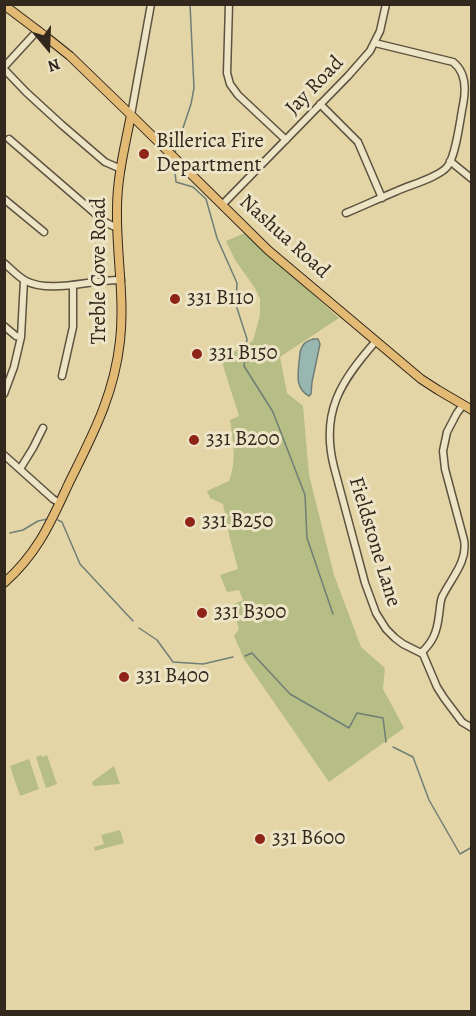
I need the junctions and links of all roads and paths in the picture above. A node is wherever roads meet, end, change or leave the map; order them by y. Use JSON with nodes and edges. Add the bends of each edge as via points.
{"nodes":[{"id":1,"x":151,"y":4,"type":"edge"},
{"id":2,"x":229,"y":4,"type":"edge"},
{"id":3,"x":386,"y":4,"type":"edge"},
{"id":4,"x":4,"y":5,"type":"edge"},
{"id":5,"x":38,"y":30,"type":"junction"},
{"id":6,"x":375,"y":43,"type":"junction"},
{"id":7,"x":4,"y":68,"type":"edge"},
{"id":8,"x":320,"y":104,"type":"junction"},
{"id":9,"x":131,"y":115,"type":"junction"},
{"id":10,"x":146,"y":130,"type":"junction"},
{"id":11,"x":126,"y":138,"type":"junction"},
{"id":12,"x":9,"y":139,"type":"dead end"},
{"id":13,"x":286,"y":140,"type":"junction"},
{"id":14,"x":450,"y":161,"type":"junction"},
{"id":15,"x":121,"y":169,"type":"junction"},
{"id":16,"x":471,"y":179,"type":"edge"},
{"id":17,"x":382,"y":198,"type":"junction"},
{"id":18,"x":4,"y":199,"type":"edge"},
{"id":19,"x":222,"y":205,"type":"junction"},
{"id":20,"x":346,"y":213,"type":"dead end"},
{"id":21,"x":117,"y":228,"type":"junction"},
{"id":22,"x":44,"y":232,"type":"dead end"},
{"id":23,"x":4,"y":263,"type":"edge"},
{"id":24,"x":24,"y":280,"type":"junction"},
{"id":25,"x":121,"y":280,"type":"junction"},
{"id":26,"x":73,"y":285,"type":"junction"},
{"id":27,"x":4,"y":326,"type":"edge"},
{"id":28,"x":21,"y":337,"type":"junction"},
{"id":29,"x":376,"y":341,"type":"junction"},
{"id":30,"x":62,"y":376,"type":"dead end"},
{"id":31,"x":4,"y":394,"type":"edge"},
{"id":32,"x":463,"y":405,"type":"junction"},
{"id":33,"x":471,"y":410,"type":"edge"},
{"id":34,"x":43,"y":428,"type":"dead end"},
{"id":35,"x":4,"y":455,"type":"edge"},
{"id":36,"x":20,"y":469,"type":"junction"},
{"id":37,"x":60,"y":503,"type":"junction"},
{"id":38,"x":4,"y":583,"type":"edge"},
{"id":39,"x":421,"y":653,"type":"junction"},
{"id":40,"x":471,"y":728,"type":"edge"}],
"edges":[{"from":1,"to":9,"type":"street","name":"Treble Cove Road"},
{"from":2,"to":13,"type":"street","via":[[230,84]]},
{"from":3,"to":6,"type":"street","name":"Jay Road"},
{"from":4,"to":5,"type":"main road","name":"Nashua Road"},
{"from":5,"to":7,"type":"street"},
{"from":5,"to":9,"type":"main road","name":"Nashua Road"},
{"from":6,"to":8,"type":"street","name":"Jay Road"},
{"from":6,"to":14,"type":"street","via":[[458,66],[465,97]]},
{"from":7,"to":15,"type":"street","via":[[105,162]]},
{"from":8,"to":13,"type":"street","name":"Jay Road"},
{"from":8,"to":17,"type":"street","via":[[358,142]]},
{"from":9,"to":10,"type":"main road","name":"Nashua Road"},
{"from":9,"to":11,"type":"main road","name":"Treble Cove Road"},
{"from":10,"to":11,"type":"main road","via":[[132,131]]},
{"from":10,"to":19,"type":"main road","name":"Nashua Road"},
{"from":11,"to":15,"type":"main road","name":"Treble Cove Road"},
{"from":12,"to":21,"type":"street","via":[[105,222]]},
{"from":13,"to":19,"type":"street","name":"Jay Road"},
{"from":14,"to":16,"type":"street"},
{"from":14,"to":17,"type":"street","via":[[446,169]]},
{"from":15,"to":21,"type":"main road","name":"Treble Cove Road"},
{"from":17,"to":20,"type":"street"},
{"from":18,"to":22,"type":"street"},
{"from":19,"to":29,"type":"main road","name":"Nashua Road","via":[[268,250]]},
{"from":21,"to":25,"type":"main road","name":"Treble Cove Road"},
{"from":23,"to":24,"type":"street"},
{"from":24,"to":26,"type":"street","via":[[40,285]]},
{"from":24,"to":28,"type":"street"},
{"from":25,"to":26,"type":"street"},
{"from":25,"to":37,"type":"main road","name":"Treble Cove Road","via":[[120,340],[111,386]]},
{"from":26,"to":30,"type":"street","via":[[73,327]]},
{"from":27,"to":28,"type":"street"},
{"from":28,"to":31,"type":"street"},
{"from":29,"to":32,"type":"main road","name":"Nashua Road","via":[[429,385]]},
{"from":29,"to":39,"type":"street","name":"Fieldstone Lane","via":[[352,368],[340,390],[330,422],[331,451],[372,604],[389,632]]},
{"from":32,"to":33,"type":"main road","name":"Nashua Road"},
{"from":32,"to":39,"type":"street","via":[[447,432],[443,451],[464,540],[464,556],[441,599],[435,635]]},
{"from":34,"to":36,"type":"street"},
{"from":35,"to":36,"type":"street"},
{"from":36,"to":37,"type":"street"},
{"from":37,"to":38,"type":"main road","name":"Treble Cove Road","via":[[38,545]]},
{"from":39,"to":40,"type":"street","via":[[444,698]]}]}
